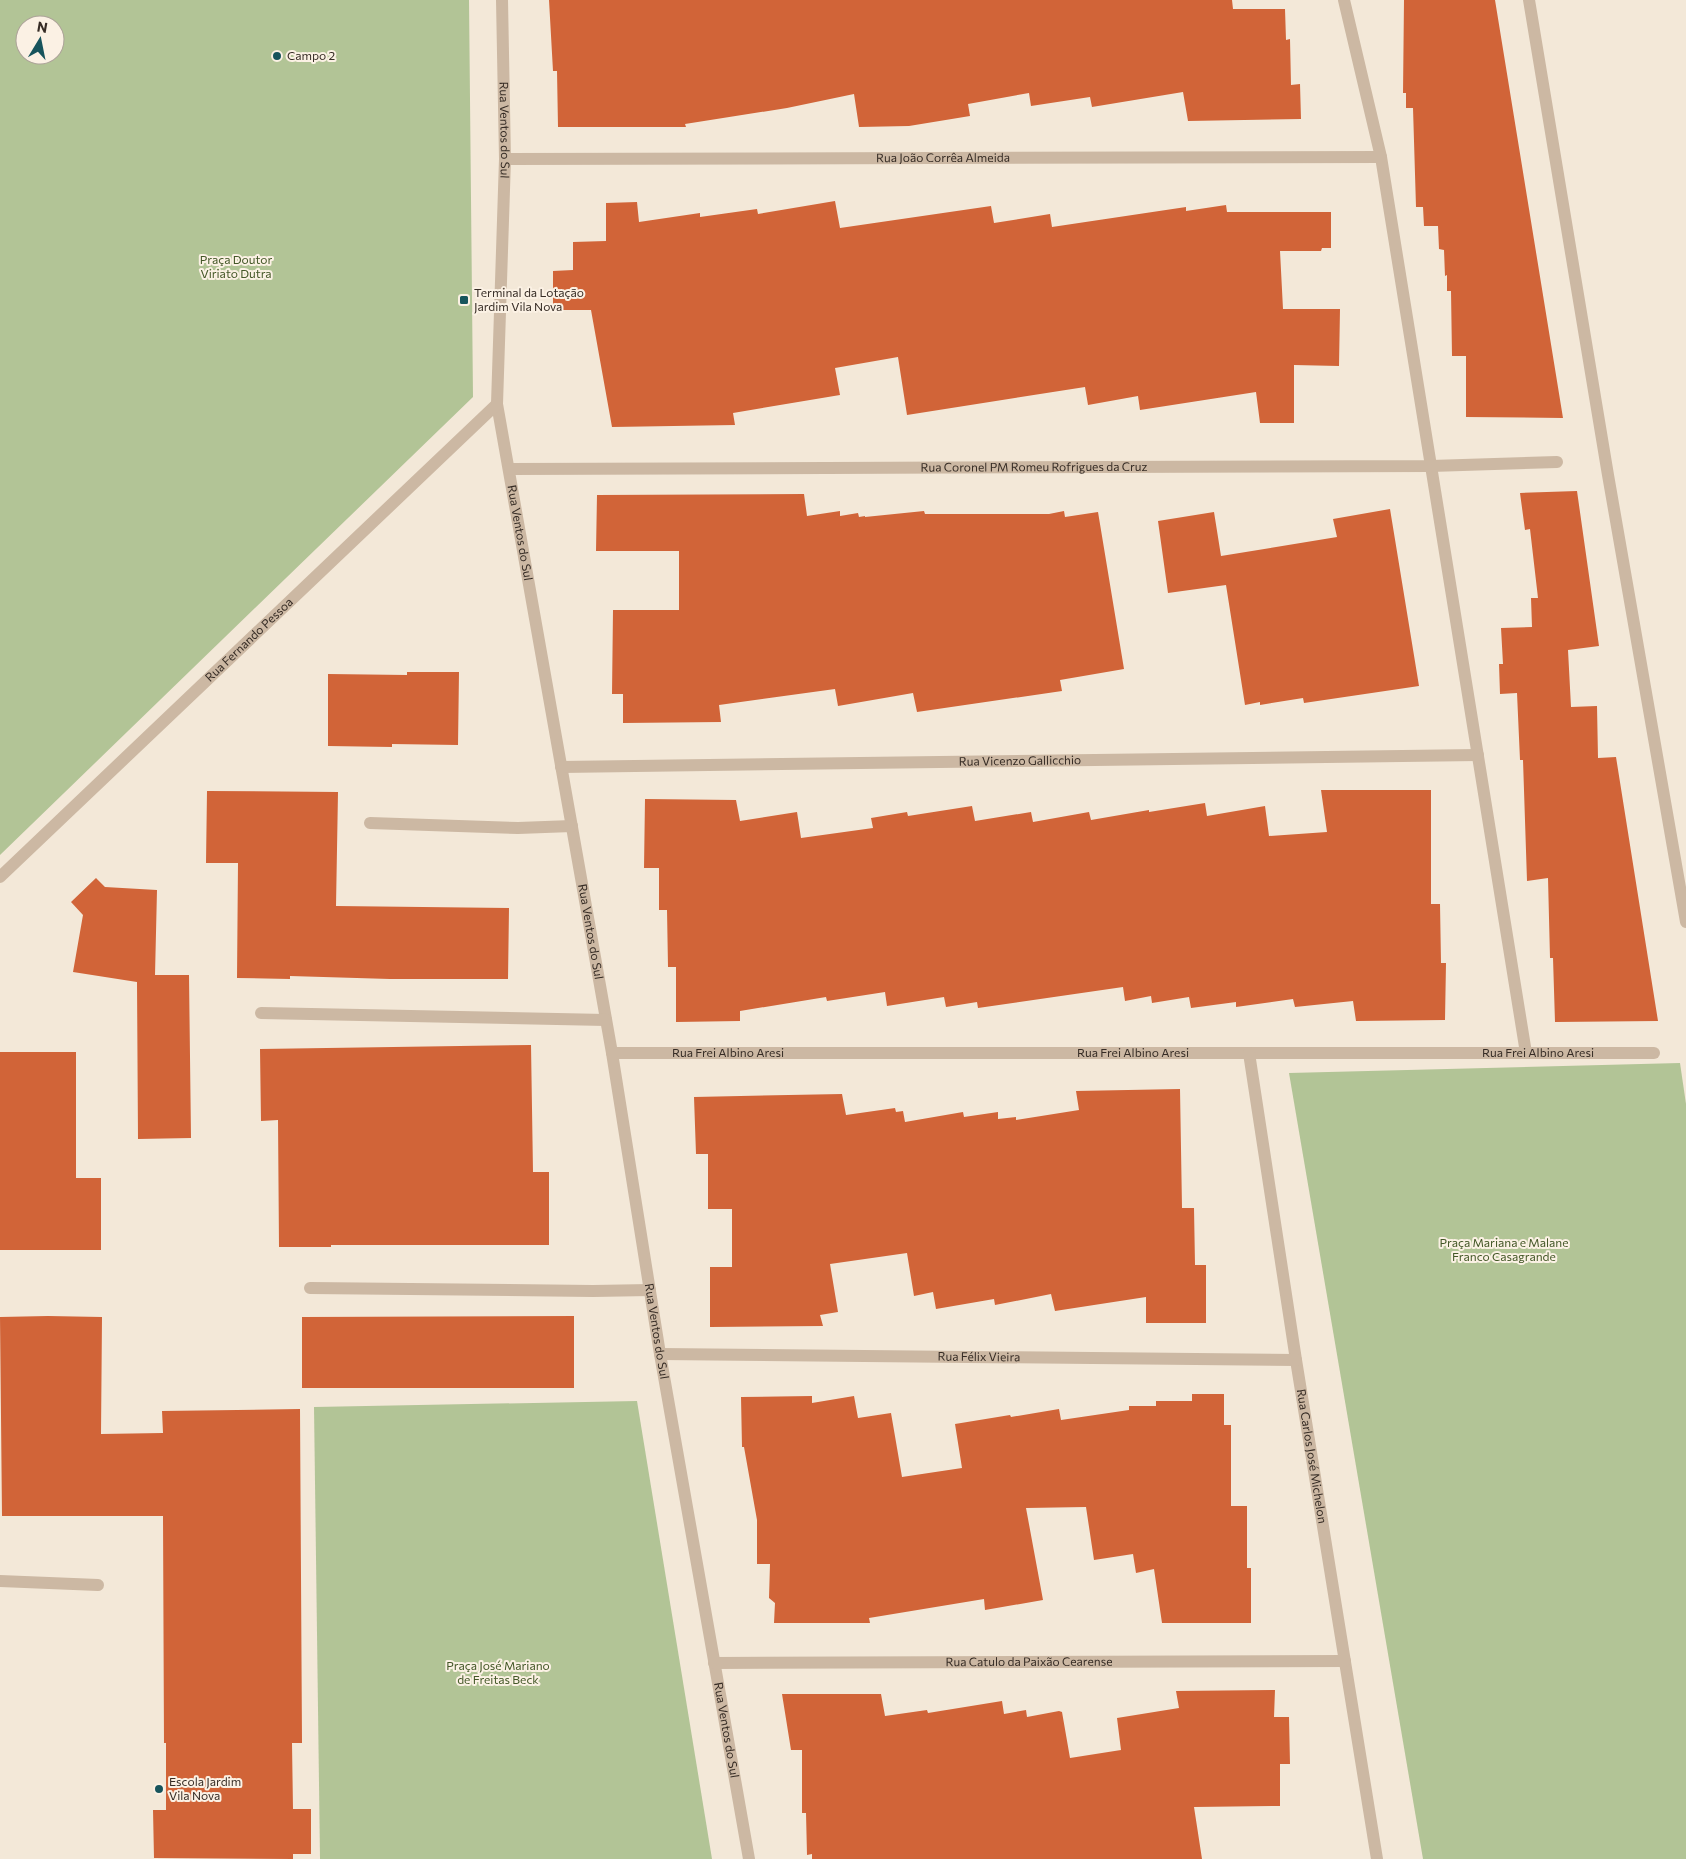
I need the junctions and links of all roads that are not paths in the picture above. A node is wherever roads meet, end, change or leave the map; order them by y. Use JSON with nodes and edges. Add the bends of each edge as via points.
{"nodes":[{"id":1,"x":502,"y":0,"type":"edge"},
{"id":2,"x":1344,"y":0,"type":"edge"},
{"id":3,"x":1529,"y":0,"type":"edge"},
{"id":4,"x":1381,"y":157,"type":"junction"},
{"id":5,"x":505,"y":159,"type":"junction"},
{"id":6,"x":498,"y":404,"type":"junction"},
{"id":7,"x":1557,"y":462,"type":"dead end"},
{"id":8,"x":1431,"y":466,"type":"junction"},
{"id":9,"x":510,"y":469,"type":"junction"},
{"id":10,"x":1478,"y":755,"type":"junction"},
{"id":11,"x":561,"y":767,"type":"junction"},
{"id":12,"x":370,"y":823,"type":"dead end"},
{"id":13,"x":572,"y":826,"type":"junction"},
{"id":14,"x":0,"y":877,"type":"edge"},
{"id":15,"x":1686,"y":922,"type":"edge"},
{"id":16,"x":261,"y":1013,"type":"dead end"},
{"id":17,"x":606,"y":1020,"type":"junction"},
{"id":18,"x":612,"y":1053,"type":"junction"},
{"id":19,"x":1249,"y":1053,"type":"junction"},
{"id":20,"x":1526,"y":1053,"type":"junction"},
{"id":21,"x":1654,"y":1053,"type":"dead end"},
{"id":22,"x":310,"y":1288,"type":"dead end"},
{"id":23,"x":650,"y":1290,"type":"junction"},
{"id":24,"x":660,"y":1354,"type":"junction"},
{"id":25,"x":1296,"y":1360,"type":"junction"},
{"id":26,"x":0,"y":1582,"type":"edge"},
{"id":27,"x":98,"y":1585,"type":"dead end"},
{"id":28,"x":1345,"y":1662,"type":"junction"},
{"id":29,"x":714,"y":1663,"type":"junction"},
{"id":30,"x":749,"y":1859,"type":"edge"},
{"id":31,"x":1377,"y":1859,"type":"edge"}],
"edges":[{"from":1,"to":5,"type":"street","name":"Rua Ventos do Sul"},
{"from":2,"to":4,"type":"street"},
{"from":3,"to":15,"type":"street"},
{"from":4,"to":5,"type":"street","name":"Rua João Corrêa Almeida"},
{"from":4,"to":8,"type":"street"},
{"from":5,"to":6,"type":"street","name":"Rua Ventos do Sul"},
{"from":6,"to":9,"type":"street","name":"Rua Ventos do Sul"},
{"from":6,"to":14,"type":"street","name":"Rua Fernando Pessoa"},
{"from":7,"to":8,"type":"street","name":"Rua Coronel PM Romeu Rofrigues da Cruz"},
{"from":8,"to":9,"type":"street","name":"Rua Coronel PM Romeu Rofrigues da Cruz"},
{"from":8,"to":10,"type":"street"},
{"from":9,"to":11,"type":"street","name":"Rua Ventos do Sul"},
{"from":10,"to":11,"type":"street","name":"Rua Vicenzo Gallicchio"},
{"from":10,"to":20,"type":"street"},
{"from":11,"to":13,"type":"street","name":"Rua Ventos do Sul"},
{"from":12,"to":13,"type":"street","via":[[518,828]]},
{"from":13,"to":17,"type":"street","name":"Rua Ventos do Sul"},
{"from":16,"to":17,"type":"street"},
{"from":17,"to":18,"type":"street","name":"Rua Ventos do Sul"},
{"from":18,"to":19,"type":"street","name":"Rua Frei Albino Aresi"},
{"from":18,"to":23,"type":"street","name":"Rua Ventos do Sul"},
{"from":19,"to":20,"type":"street","name":"Rua Frei Albino Aresi"},
{"from":19,"to":25,"type":"street","name":"Rua Carlos José Michelon"},
{"from":20,"to":21,"type":"street","name":"Rua Frei Albino Aresi"},
{"from":22,"to":23,"type":"street"},
{"from":23,"to":24,"type":"street","name":"Rua Ventos do Sul"},
{"from":24,"to":25,"type":"street","name":"Rua Félix Vieira"},
{"from":24,"to":29,"type":"street","name":"Rua Ventos do Sul"},
{"from":25,"to":28,"type":"street","name":"Rua Carlos José Michelon"},
{"from":26,"to":27,"type":"street"},
{"from":28,"to":29,"type":"street","name":"Rua Catulo da Paixão Cearense"},
{"from":28,"to":31,"type":"street","name":"Rua Carlos José Michelon"},
{"from":29,"to":30,"type":"street","name":"Rua Ventos do Sul"}]}
